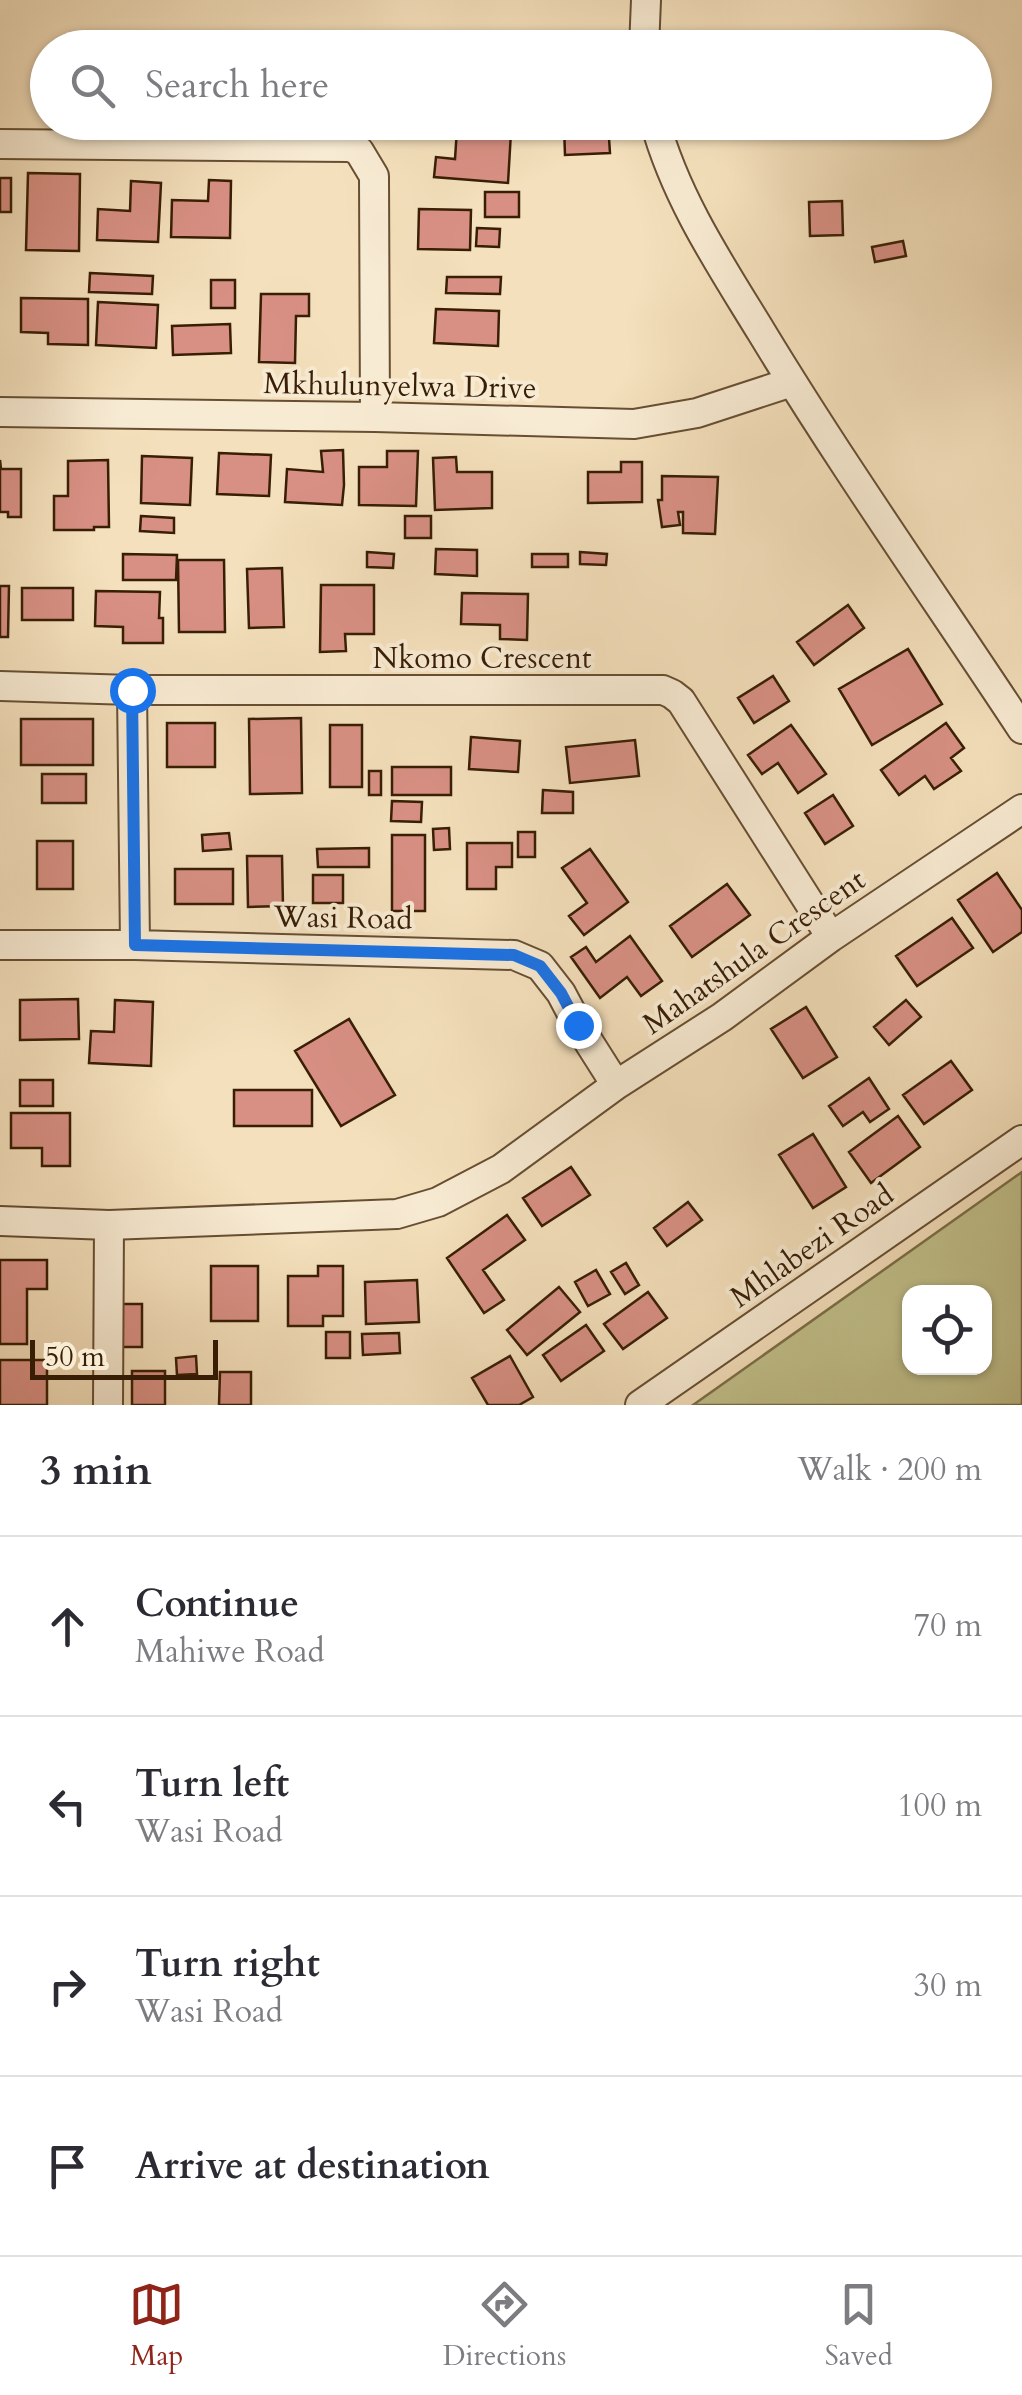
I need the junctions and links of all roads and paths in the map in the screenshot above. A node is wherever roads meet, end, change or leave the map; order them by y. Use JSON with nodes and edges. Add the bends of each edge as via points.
{"nodes":[{"id":1,"x":646,"y":0,"type":"edge"},
{"id":2,"x":645,"y":30,"type":"edge"},
{"id":3,"x":661,"y":140,"type":"edge"},
{"id":4,"x":0,"y":144,"type":"edge"},
{"id":5,"x":792,"y":382,"type":"junction"},
{"id":6,"x":0,"y":412,"type":"edge"},
{"id":7,"x":375,"y":417,"type":"junction"},
{"id":8,"x":0,"y":686,"type":"edge"},
{"id":9,"x":132,"y":690,"type":"junction"},
{"id":10,"x":1022,"y":729,"type":"edge"},
{"id":11,"x":1022,"y":809,"type":"edge"},
{"id":12,"x":831,"y":937,"type":"junction"},
{"id":13,"x":0,"y":945,"type":"edge"},
{"id":14,"x":135,"y":945,"type":"junction"},
{"id":15,"x":616,"y":1086,"type":"junction"},
{"id":16,"x":1022,"y":1140,"type":"edge"},
{"id":17,"x":0,"y":1222,"type":"edge"},
{"id":18,"x":109,"y":1225,"type":"junction"},
{"id":19,"x":108,"y":1405,"type":"edge"},
{"id":20,"x":640,"y":1405,"type":"edge"}],
"edges":[{"from":1,"to":2,"type":"street"},
{"from":3,"to":5,"type":"street","via":[[673,178]]},
{"from":4,"to":7,"type":"street","via":[[359,151],[374,176]]},
{"from":5,"to":7,"type":"street","name":"Mkhulunyelwa Drive","via":[[697,413],[634,424]]},
{"from":5,"to":10,"type":"street"},
{"from":6,"to":7,"type":"street","name":"Mkhulunyelwa Drive"},
{"from":8,"to":9,"type":"street","name":"Nkomo Crescent"},
{"from":9,"to":12,"type":"street","name":"Nkomo Crescent","via":[[664,690],[680,701]]},
{"from":9,"to":14,"type":"street"},
{"from":11,"to":12,"type":"street","name":"Mahatshula Crescent"},
{"from":12,"to":15,"type":"street","name":"Mahatshula Crescent"},
{"from":13,"to":14,"type":"street","name":"Wasi Road"},
{"from":14,"to":15,"type":"street","name":"Wasi Road","via":[[514,955],[540,966]]},
{"from":15,"to":18,"type":"street","name":"Mahatshula Crescent","via":[[501,1169],[438,1202],[397,1214]]},
{"from":16,"to":20,"type":"street","name":"Mhlabezi Road"},
{"from":17,"to":18,"type":"street","name":"Mahatshula Crescent"},
{"from":18,"to":19,"type":"street"}]}
